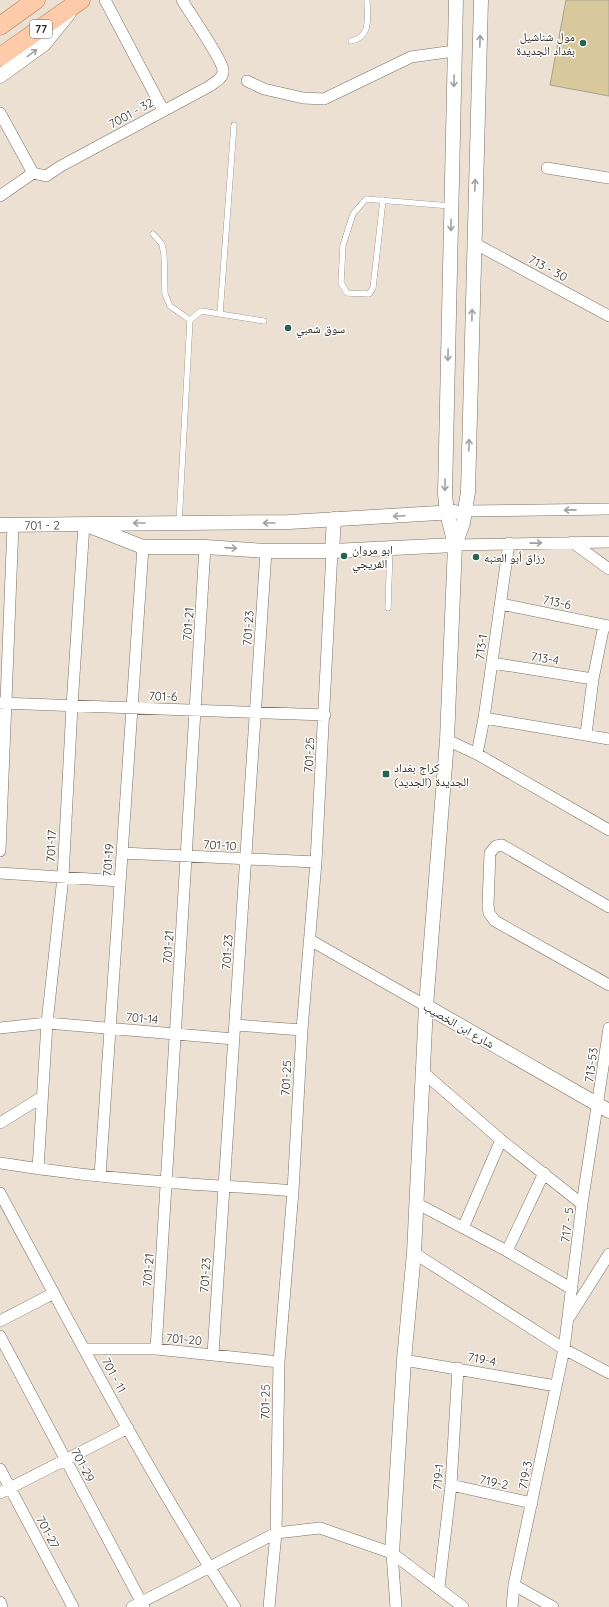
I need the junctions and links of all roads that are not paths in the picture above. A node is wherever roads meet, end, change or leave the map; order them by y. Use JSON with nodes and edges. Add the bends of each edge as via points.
{"nodes":[{"id":1,"x":36,"y":0,"type":"edge"},
{"id":2,"x":105,"y":0,"type":"edge"},
{"id":3,"x":182,"y":0,"type":"edge"},
{"id":4,"x":367,"y":0,"type":"edge"},
{"id":5,"x":456,"y":0,"type":"edge"},
{"id":6,"x":481,"y":0,"type":"edge"},
{"id":7,"x":79,"y":2,"type":"edge"},
{"id":8,"x":0,"y":26,"type":"edge"},
{"id":9,"x":351,"y":41,"type":"dead end"},
{"id":10,"x":454,"y":51,"type":"junction"},
{"id":11,"x":0,"y":57,"type":"edge"},
{"id":12,"x":0,"y":76,"type":"edge"},
{"id":13,"x":247,"y":81,"type":"dead end"},
{"id":14,"x":163,"y":110,"type":"junction"},
{"id":15,"x":0,"y":113,"type":"edge"},
{"id":16,"x":234,"y":125,"type":"dead end"},
{"id":17,"x":547,"y":168,"type":"dead end"},
{"id":18,"x":34,"y":173,"type":"junction"},
{"id":19,"x":609,"y":178,"type":"edge"},
{"id":20,"x":0,"y":196,"type":"edge"},
{"id":21,"x":383,"y":200,"type":"junction"},
{"id":22,"x":451,"y":206,"type":"junction"},
{"id":23,"x":153,"y":234,"type":"dead end"},
{"id":24,"x":474,"y":243,"type":"junction"},
{"id":25,"x":220,"y":314,"type":"junction"},
{"id":26,"x":609,"y":316,"type":"edge"},
{"id":27,"x":190,"y":320,"type":"junction"},
{"id":28,"x":264,"y":321,"type":"dead end"},
{"id":29,"x":609,"y":509,"type":"edge"},
{"id":30,"x":466,"y":511,"type":"junction"},
{"id":31,"x":447,"y":513,"type":"junction"},
{"id":32,"x":334,"y":519,"type":"junction"},
{"id":33,"x":179,"y":523,"type":"junction"},
{"id":34,"x":84,"y":524,"type":"junction"},
{"id":35,"x":6,"y":525,"type":"edge"},
{"id":36,"x":572,"y":542,"type":"junction"},
{"id":37,"x":609,"y":542,"type":"edge"},
{"id":38,"x":509,"y":543,"type":"junction"},
{"id":39,"x":455,"y":545,"type":"junction"},
{"id":40,"x":142,"y":547,"type":"junction"},
{"id":41,"x":205,"y":547,"type":"junction"},
{"id":42,"x":390,"y":548,"type":"junction"},
{"id":43,"x":266,"y":551,"type":"junction"},
{"id":44,"x":332,"y":551,"type":"junction"},
{"id":45,"x":609,"y":569,"type":"edge"},
{"id":46,"x":501,"y":604,"type":"junction"},
{"id":47,"x":388,"y":608,"type":"dead end"},
{"id":48,"x":606,"y":626,"type":"edge"},
{"id":49,"x":492,"y":663,"type":"junction"},
{"id":50,"x":594,"y":679,"type":"junction"},
{"id":51,"x":2,"y":704,"type":"edge"},
{"id":52,"x":72,"y":706,"type":"junction"},
{"id":53,"x":131,"y":708,"type":"junction"},
{"id":54,"x":195,"y":710,"type":"junction"},
{"id":55,"x":255,"y":712,"type":"junction"},
{"id":56,"x":324,"y":715,"type":"junction"},
{"id":57,"x":484,"y":718,"type":"junction"},
{"id":58,"x":586,"y":734,"type":"junction"},
{"id":59,"x":609,"y":739,"type":"edge"},
{"id":60,"x":447,"y":740,"type":"junction"},
{"id":61,"x":477,"y":754,"type":"junction"},
{"id":62,"x":609,"y":830,"type":"edge"},
{"id":63,"x":0,"y":851,"type":"edge"},
{"id":64,"x":122,"y":853,"type":"junction"},
{"id":65,"x":186,"y":856,"type":"junction"},
{"id":66,"x":246,"y":859,"type":"junction"},
{"id":67,"x":316,"y":862,"type":"junction"},
{"id":68,"x":0,"y":873,"type":"edge"},
{"id":69,"x":62,"y":877,"type":"junction"},
{"id":70,"x":120,"y":881,"type":"junction"},
{"id":71,"x":609,"y":907,"type":"edge"},
{"id":72,"x":310,"y":940,"type":"junction"},
{"id":73,"x":609,"y":985,"type":"edge"},
{"id":74,"x":426,"y":1006,"type":"junction"},
{"id":75,"x":47,"y":1023,"type":"junction"},
{"id":76,"x":235,"y":1025,"type":"junction"},
{"id":77,"x":0,"y":1028,"type":"edge"},
{"id":78,"x":110,"y":1028,"type":"junction"},
{"id":79,"x":609,"y":1028,"type":"edge"},
{"id":80,"x":302,"y":1030,"type":"junction"},
{"id":81,"x":175,"y":1034,"type":"junction"},
{"id":82,"x":234,"y":1039,"type":"junction"},
{"id":83,"x":424,"y":1073,"type":"junction"},
{"id":84,"x":42,"y":1097,"type":"junction"},
{"id":85,"x":604,"y":1108,"type":"edge"},
{"id":86,"x":0,"y":1123,"type":"edge"},
{"id":87,"x":501,"y":1140,"type":"junction"},
{"id":88,"x":0,"y":1163,"type":"edge"},
{"id":89,"x":38,"y":1169,"type":"junction"},
{"id":90,"x":544,"y":1174,"type":"junction"},
{"id":91,"x":100,"y":1176,"type":"junction"},
{"id":92,"x":166,"y":1182,"type":"junction"},
{"id":93,"x":224,"y":1185,"type":"junction"},
{"id":94,"x":293,"y":1191,"type":"junction"},
{"id":95,"x":0,"y":1193,"type":"edge"},
{"id":96,"x":416,"y":1203,"type":"junction"},
{"id":97,"x":582,"y":1204,"type":"junction"},
{"id":98,"x":463,"y":1228,"type":"junction"},
{"id":99,"x":507,"y":1251,"type":"junction"},
{"id":100,"x":414,"y":1253,"type":"junction"},
{"id":101,"x":609,"y":1254,"type":"edge"},
{"id":102,"x":572,"y":1289,"type":"junction"},
{"id":103,"x":54,"y":1293,"type":"junction"},
{"id":104,"x":568,"y":1320,"type":"junction"},
{"id":105,"x":0,"y":1321,"type":"edge"},
{"id":106,"x":0,"y":1336,"type":"edge"},
{"id":107,"x":85,"y":1349,"type":"junction"},
{"id":108,"x":156,"y":1349,"type":"junction"},
{"id":109,"x":564,"y":1349,"type":"junction"},
{"id":110,"x":213,"y":1354,"type":"junction"},
{"id":111,"x":404,"y":1360,"type":"junction"},
{"id":112,"x":279,"y":1362,"type":"junction"},
{"id":113,"x":458,"y":1368,"type":"junction"},
{"id":114,"x":609,"y":1373,"type":"edge"},
{"id":115,"x":556,"y":1386,"type":"junction"},
{"id":116,"x":128,"y":1428,"type":"junction"},
{"id":117,"x":66,"y":1460,"type":"junction"},
{"id":118,"x":0,"y":1469,"type":"edge"},
{"id":119,"x":451,"y":1485,"type":"junction"},
{"id":120,"x":5,"y":1490,"type":"edge"},
{"id":121,"x":532,"y":1503,"type":"junction"},
{"id":122,"x":276,"y":1533,"type":"junction"},
{"id":123,"x":392,"y":1553,"type":"junction"},
{"id":124,"x":209,"y":1567,"type":"junction"},
{"id":125,"x":514,"y":1585,"type":"junction"},
{"id":126,"x":439,"y":1587,"type":"junction"},
{"id":127,"x":0,"y":1602,"type":"edge"},
{"id":128,"x":139,"y":1605,"type":"edge"},
{"id":129,"x":2,"y":1607,"type":"edge"},
{"id":130,"x":72,"y":1607,"type":"edge"},
{"id":131,"x":235,"y":1607,"type":"edge"},
{"id":132,"x":269,"y":1607,"type":"edge"},
{"id":133,"x":396,"y":1607,"type":"edge"},
{"id":134,"x":463,"y":1607,"type":"edge"},
{"id":135,"x":512,"y":1607,"type":"edge"},
{"id":136,"x":553,"y":1607,"type":"edge"}],
"edges":[{"from":1,"to":8,"type":"main road","number":"77"},
{"from":2,"to":14,"type":"street"},
{"from":3,"to":14,"type":"street","name":"7001 - 32","via":[[223,70],[221,77],[210,86]]},
{"from":4,"to":9,"type":"lane","via":[[366,31],[363,36]]},
{"from":5,"to":10,"type":"street"},
{"from":24,"to":6,"type":"street","one_way":true},
{"from":7,"to":11,"type":"main road","number":"77"},
{"from":12,"to":7,"type":"street","one_way":true,"via":[[44,44]]},
{"from":10,"to":13,"type":"street","via":[[411,57],[324,99],[303,98],[264,89]]},
{"from":10,"to":22,"type":"street","one_way":true},
{"from":14,"to":18,"type":"street","name":"7001 - 32","via":[[46,176]]},
{"from":15,"to":18,"type":"street"},
{"from":16,"to":25,"type":"lane"},
{"from":17,"to":19,"type":"street"},
{"from":18,"to":20,"type":"street"},
{"from":21,"to":21,"type":"lane","via":[[366,199],[353,214],[343,245],[341,283],[347,293],[370,294],[373,288]]},
{"from":21,"to":22,"type":"lane"},
{"from":22,"to":31,"type":"street","one_way":true,"via":[[445,494]]},
{"from":23,"to":27,"type":"lane","via":[[162,244],[165,294],[170,306]]},
{"from":24,"to":26,"type":"street","name":"713 - 30"},
{"from":30,"to":24,"type":"street","one_way":true},
{"from":25,"to":27,"type":"lane","via":[[201,312]]},
{"from":25,"to":28,"type":"lane"},
{"from":27,"to":33,"type":"lane"},
{"from":29,"to":30,"type":"street","one_way":true},
{"from":30,"to":31,"type":"street","name":"701 - 2"},
{"from":30,"to":39,"type":"street"},
{"from":31,"to":32,"type":"street","name":"701 - 2","one_way":true},
{"from":31,"to":39,"type":"street"},
{"from":32,"to":33,"type":"street","name":"701 - 2","one_way":true},
{"from":32,"to":44,"type":"street"},
{"from":33,"to":34,"type":"street","name":"701 - 2","one_way":true},
{"from":34,"to":35,"type":"street","name":"701 - 2"},
{"from":34,"to":40,"type":"street"},
{"from":34,"to":52,"type":"street","name":"701-17"},
{"from":35,"to":51,"type":"street"},
{"from":36,"to":37,"type":"street"},
{"from":38,"to":36,"type":"street","one_way":true},
{"from":36,"to":45,"type":"street"},
{"from":38,"to":39,"type":"street"},
{"from":38,"to":46,"type":"street","name":"713-1"},
{"from":39,"to":42,"type":"street"},
{"from":39,"to":60,"type":"street"},
{"from":40,"to":41,"type":"street"},
{"from":40,"to":53,"type":"street","name":"701-19"},
{"from":41,"to":43,"type":"street","one_way":true},
{"from":41,"to":54,"type":"street","name":"701-21"},
{"from":42,"to":44,"type":"street"},
{"from":42,"to":47,"type":"lane"},
{"from":43,"to":44,"type":"street"},
{"from":43,"to":55,"type":"street","name":"701-23"},
{"from":44,"to":56,"type":"street","name":"701-25"},
{"from":46,"to":48,"type":"street","name":"713-6"},
{"from":46,"to":49,"type":"street","name":"713-1"},
{"from":48,"to":50,"type":"street"},
{"from":49,"to":50,"type":"street","name":"713-4"},
{"from":49,"to":57,"type":"street","name":"713-1"},
{"from":50,"to":58,"type":"street"},
{"from":51,"to":52,"type":"street","name":"701-6"},
{"from":51,"to":63,"type":"street"},
{"from":52,"to":53,"type":"street","name":"701-6"},
{"from":52,"to":69,"type":"street","name":"701-17"},
{"from":53,"to":54,"type":"street","name":"701-6"},
{"from":53,"to":64,"type":"street","name":"701-19"},
{"from":54,"to":55,"type":"street","name":"701-6"},
{"from":54,"to":65,"type":"street","name":"701-21"},
{"from":55,"to":56,"type":"street","name":"701-6"},
{"from":55,"to":66,"type":"street","name":"701-23"},
{"from":56,"to":67,"type":"street","name":"701-25"},
{"from":57,"to":58,"type":"street"},
{"from":57,"to":61,"type":"street","name":"713-1"},
{"from":58,"to":59,"type":"street"},
{"from":60,"to":61,"type":"street"},
{"from":60,"to":74,"type":"street"},
{"from":61,"to":62,"type":"street"},
{"from":64,"to":65,"type":"street","name":"701-10"},
{"from":64,"to":70,"type":"street","name":"701-19"},
{"from":65,"to":66,"type":"street","name":"701-10"},
{"from":65,"to":81,"type":"street","name":"701-21"},
{"from":66,"to":67,"type":"street","name":"701-10"},
{"from":66,"to":76,"type":"street","name":"701-23"},
{"from":67,"to":72,"type":"street","name":"701-25"},
{"from":68,"to":69,"type":"street"},
{"from":69,"to":70,"type":"street"},
{"from":69,"to":75,"type":"street","name":"701-17"},
{"from":70,"to":78,"type":"street","name":"701-19"},
{"from":71,"to":73,"type":"street","via":[[502,845],[496,846],[490,853],[488,905],[489,913],[495,921]]},
{"from":72,"to":74,"type":"street","name":"شارع ابن الخصيب"},
{"from":72,"to":80,"type":"street","name":"701-25"},
{"from":74,"to":83,"type":"street"},
{"from":74,"to":85,"type":"street","name":"شارع ابن الخصيب"},
{"from":75,"to":77,"type":"street","name":"701-14"},
{"from":75,"to":78,"type":"street","name":"701-14"},
{"from":75,"to":84,"type":"street","name":"701-17"},
{"from":76,"to":80,"type":"street"},
{"from":76,"to":82,"type":"street","name":"701-23"},
{"from":78,"to":81,"type":"street","name":"701-14"},
{"from":78,"to":91,"type":"street","name":"701-19"},
{"from":79,"to":85,"type":"street","name":"713-53"},
{"from":80,"to":94,"type":"street","name":"701-25"},
{"from":81,"to":82,"type":"street","name":"701-14"},
{"from":81,"to":92,"type":"street","name":"701-21"},
{"from":82,"to":93,"type":"street","name":"701-23"},
{"from":83,"to":87,"type":"street"},
{"from":83,"to":96,"type":"street"},
{"from":84,"to":86,"type":"street"},
{"from":84,"to":89,"type":"street","name":"701-17"},
{"from":85,"to":97,"type":"street","name":"717 - 5"},
{"from":87,"to":90,"type":"street"},
{"from":87,"to":98,"type":"street"},
{"from":88,"to":89,"type":"street"},
{"from":89,"to":91,"type":"street"},
{"from":90,"to":97,"type":"street"},
{"from":90,"to":99,"type":"street"},
{"from":91,"to":92,"type":"street"},
{"from":92,"to":93,"type":"street"},
{"from":92,"to":108,"type":"street","name":"701-21"},
{"from":93,"to":94,"type":"street"},
{"from":93,"to":110,"type":"street","name":"701-23"},
{"from":94,"to":112,"type":"street","name":"701-25"},
{"from":95,"to":103,"type":"street","name":"701 - 11"},
{"from":96,"to":98,"type":"street"},
{"from":96,"to":100,"type":"street"},
{"from":97,"to":102,"type":"street","name":"717 - 5"},
{"from":98,"to":99,"type":"street"},
{"from":99,"to":102,"type":"street"},
{"from":100,"to":109,"type":"street"},
{"from":100,"to":111,"type":"street"},
{"from":101,"to":104,"type":"street"},
{"from":102,"to":104,"type":"street","name":"717 - 5"},
{"from":103,"to":105,"type":"street"},
{"from":103,"to":107,"type":"street","name":"701 - 11"},
{"from":104,"to":109,"type":"street","name":"717 - 5"},
{"from":106,"to":117,"type":"street","name":"701-29"},
{"from":107,"to":108,"type":"street","name":"701-20"},
{"from":107,"to":116,"type":"street","name":"701 - 11"},
{"from":108,"to":110,"type":"street","name":"701-20"},
{"from":109,"to":114,"type":"street"},
{"from":109,"to":115,"type":"street","name":"719-3"},
{"from":110,"to":112,"type":"street","name":"701-20"},
{"from":111,"to":113,"type":"street","name":"719-4"},
{"from":111,"to":123,"type":"street"},
{"from":112,"to":122,"type":"street","name":"701-25"},
{"from":113,"to":115,"type":"street","name":"719-4"},
{"from":113,"to":119,"type":"street","name":"719-1"},
{"from":115,"to":121,"type":"street","name":"719-3"},
{"from":116,"to":117,"type":"street"},
{"from":116,"to":124,"type":"street","name":"701 - 11"},
{"from":117,"to":120,"type":"street"},
{"from":117,"to":128,"type":"street","name":"701-29"},
{"from":118,"to":120,"type":"street","name":"701-27"},
{"from":119,"to":121,"type":"street","name":"719-2"},
{"from":119,"to":126,"type":"street","name":"719-1"},
{"from":120,"to":130,"type":"street","name":"701-27"},
{"from":121,"to":125,"type":"street","name":"719-3"},
{"from":122,"to":123,"type":"street","via":[[320,1528]]},
{"from":122,"to":124,"type":"street"},
{"from":122,"to":132,"type":"street","name":"701-25"},
{"from":123,"to":126,"type":"street"},
{"from":123,"to":133,"type":"street"},
{"from":124,"to":128,"type":"street"},
{"from":124,"to":131,"type":"street","name":"701 - 11"},
{"from":125,"to":135,"type":"street","name":"719-3"},
{"from":125,"to":136,"type":"street"},
{"from":126,"to":134,"type":"street"},
{"from":127,"to":129,"type":"street"}]}
